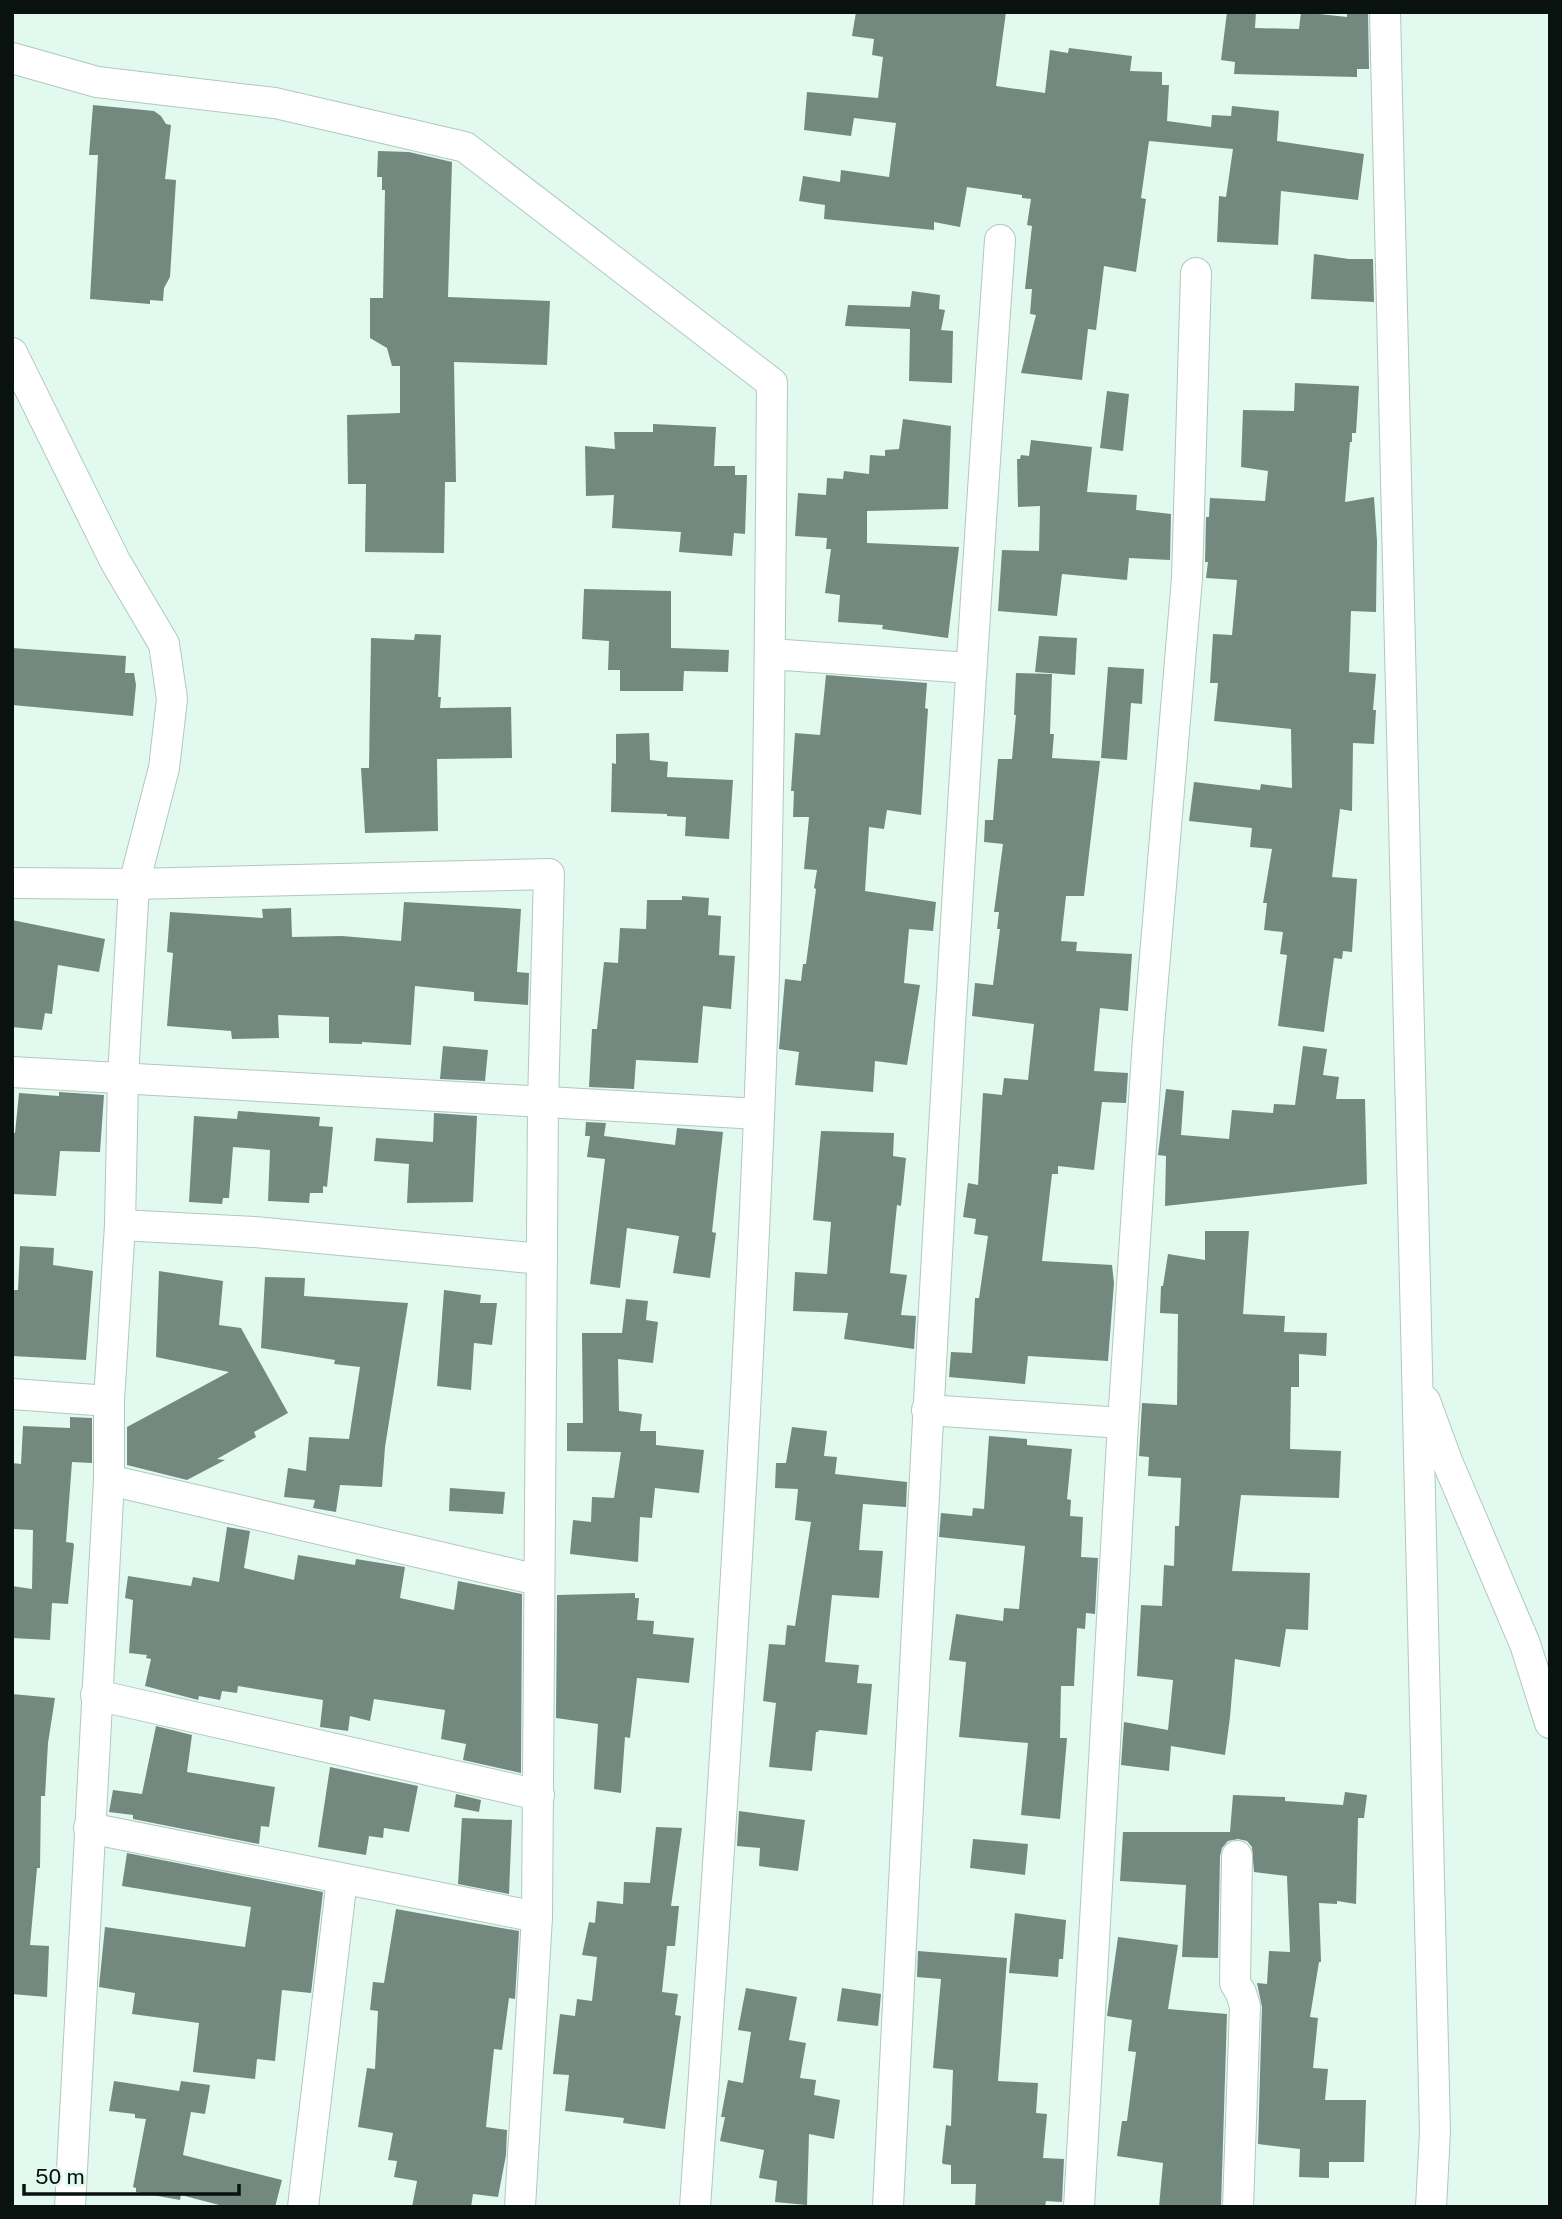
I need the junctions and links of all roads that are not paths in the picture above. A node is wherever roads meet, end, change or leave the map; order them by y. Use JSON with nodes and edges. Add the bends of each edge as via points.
{"nodes":[{"id":1,"x":1385,"y":12,"type":"edge"},
{"id":2,"x":12,"y":58,"type":"edge"},
{"id":3,"x":1000,"y":240,"type":"dead end"},
{"id":4,"x":1196,"y":273,"type":"dead end"},
{"id":5,"x":12,"y":353,"type":"edge"},
{"id":6,"x":770,"y":654,"type":"junction"},
{"id":7,"x":970,"y":668,"type":"junction"},
{"id":8,"x":12,"y":883,"type":"edge"},
{"id":9,"x":134,"y":884,"type":"junction"},
{"id":10,"x":12,"y":1072,"type":"edge"},
{"id":11,"x":123,"y":1077,"type":"junction"},
{"id":12,"x":543,"y":1104,"type":"junction"},
{"id":13,"x":759,"y":1114,"type":"junction"},
{"id":14,"x":120,"y":1225,"type":"junction"},
{"id":15,"x":542,"y":1259,"type":"junction"},
{"id":16,"x":1417,"y":1378,"type":"junction"},
{"id":17,"x":12,"y":1394,"type":"edge"},
{"id":18,"x":109,"y":1401,"type":"junction"},
{"id":19,"x":927,"y":1410,"type":"junction"},
{"id":20,"x":1123,"y":1423,"type":"junction"},
{"id":21,"x":109,"y":1480,"type":"junction"},
{"id":22,"x":538,"y":1580,"type":"junction"},
{"id":23,"x":1525,"y":1644,"type":"junction"},
{"id":24,"x":1550,"y":1673,"type":"edge"},
{"id":25,"x":96,"y":1695,"type":"junction"},
{"id":26,"x":1550,"y":1723,"type":"edge"},
{"id":27,"x":538,"y":1795,"type":"junction"},
{"id":28,"x":89,"y":1828,"type":"junction"},
{"id":29,"x":1237,"y":1856,"type":"dead end"},
{"id":30,"x":342,"y":1879,"type":"junction"},
{"id":31,"x":537,"y":1917,"type":"junction"},
{"id":32,"x":70,"y":2207,"type":"edge"},
{"id":33,"x":303,"y":2207,"type":"edge"},
{"id":34,"x":520,"y":2207,"type":"edge"},
{"id":35,"x":695,"y":2207,"type":"edge"},
{"id":36,"x":888,"y":2207,"type":"edge"},
{"id":37,"x":1079,"y":2207,"type":"edge"},
{"id":38,"x":1238,"y":2207,"type":"edge"},
{"id":39,"x":1431,"y":2207,"type":"edge"}],
"edges":[{"from":1,"to":16,"type":"street"},
{"from":2,"to":6,"type":"street","via":[[97,82],[275,103],[465,147],[772,383]]},
{"from":3,"to":7,"type":"street"},
{"from":4,"to":20,"type":"street","via":[[1187,587],[1148,1039]]},
{"from":5,"to":9,"type":"street","via":[[115,561],[164,644],[172,699],[164,768]]},
{"from":6,"to":7,"type":"street"},
{"from":6,"to":13,"type":"street"},
{"from":7,"to":19,"type":"street"},
{"from":8,"to":9,"type":"street"},
{"from":9,"to":11,"type":"street"},
{"from":9,"to":12,"type":"street","via":[[549,874]]},
{"from":10,"to":11,"type":"street"},
{"from":11,"to":12,"type":"street"},
{"from":11,"to":14,"type":"street"},
{"from":12,"to":13,"type":"street"},
{"from":12,"to":15,"type":"street"},
{"from":13,"to":35,"type":"street","via":[[729,1715]]},
{"from":14,"to":15,"type":"street","via":[[254,1232]]},
{"from":14,"to":18,"type":"street"},
{"from":15,"to":22,"type":"street"},
{"from":16,"to":23,"type":"street"},
{"from":16,"to":39,"type":"street","via":[[1434,2118]]},
{"from":17,"to":18,"type":"street"},
{"from":18,"to":21,"type":"street"},
{"from":19,"to":20,"type":"street"},
{"from":19,"to":36,"type":"street"},
{"from":20,"to":37,"type":"street"},
{"from":21,"to":22,"type":"street"},
{"from":21,"to":25,"type":"street"},
{"from":22,"to":27,"type":"street"},
{"from":23,"to":24,"type":"street"},
{"from":23,"to":26,"type":"street"},
{"from":25,"to":27,"type":"street"},
{"from":25,"to":28,"type":"street"},
{"from":27,"to":31,"type":"street"},
{"from":28,"to":30,"type":"street"},
{"from":28,"to":32,"type":"street"},
{"from":29,"to":38,"type":"street","via":[[1235,1983],[1245,2006]]},
{"from":30,"to":31,"type":"street"},
{"from":30,"to":33,"type":"street"},
{"from":31,"to":34,"type":"street"}]}
